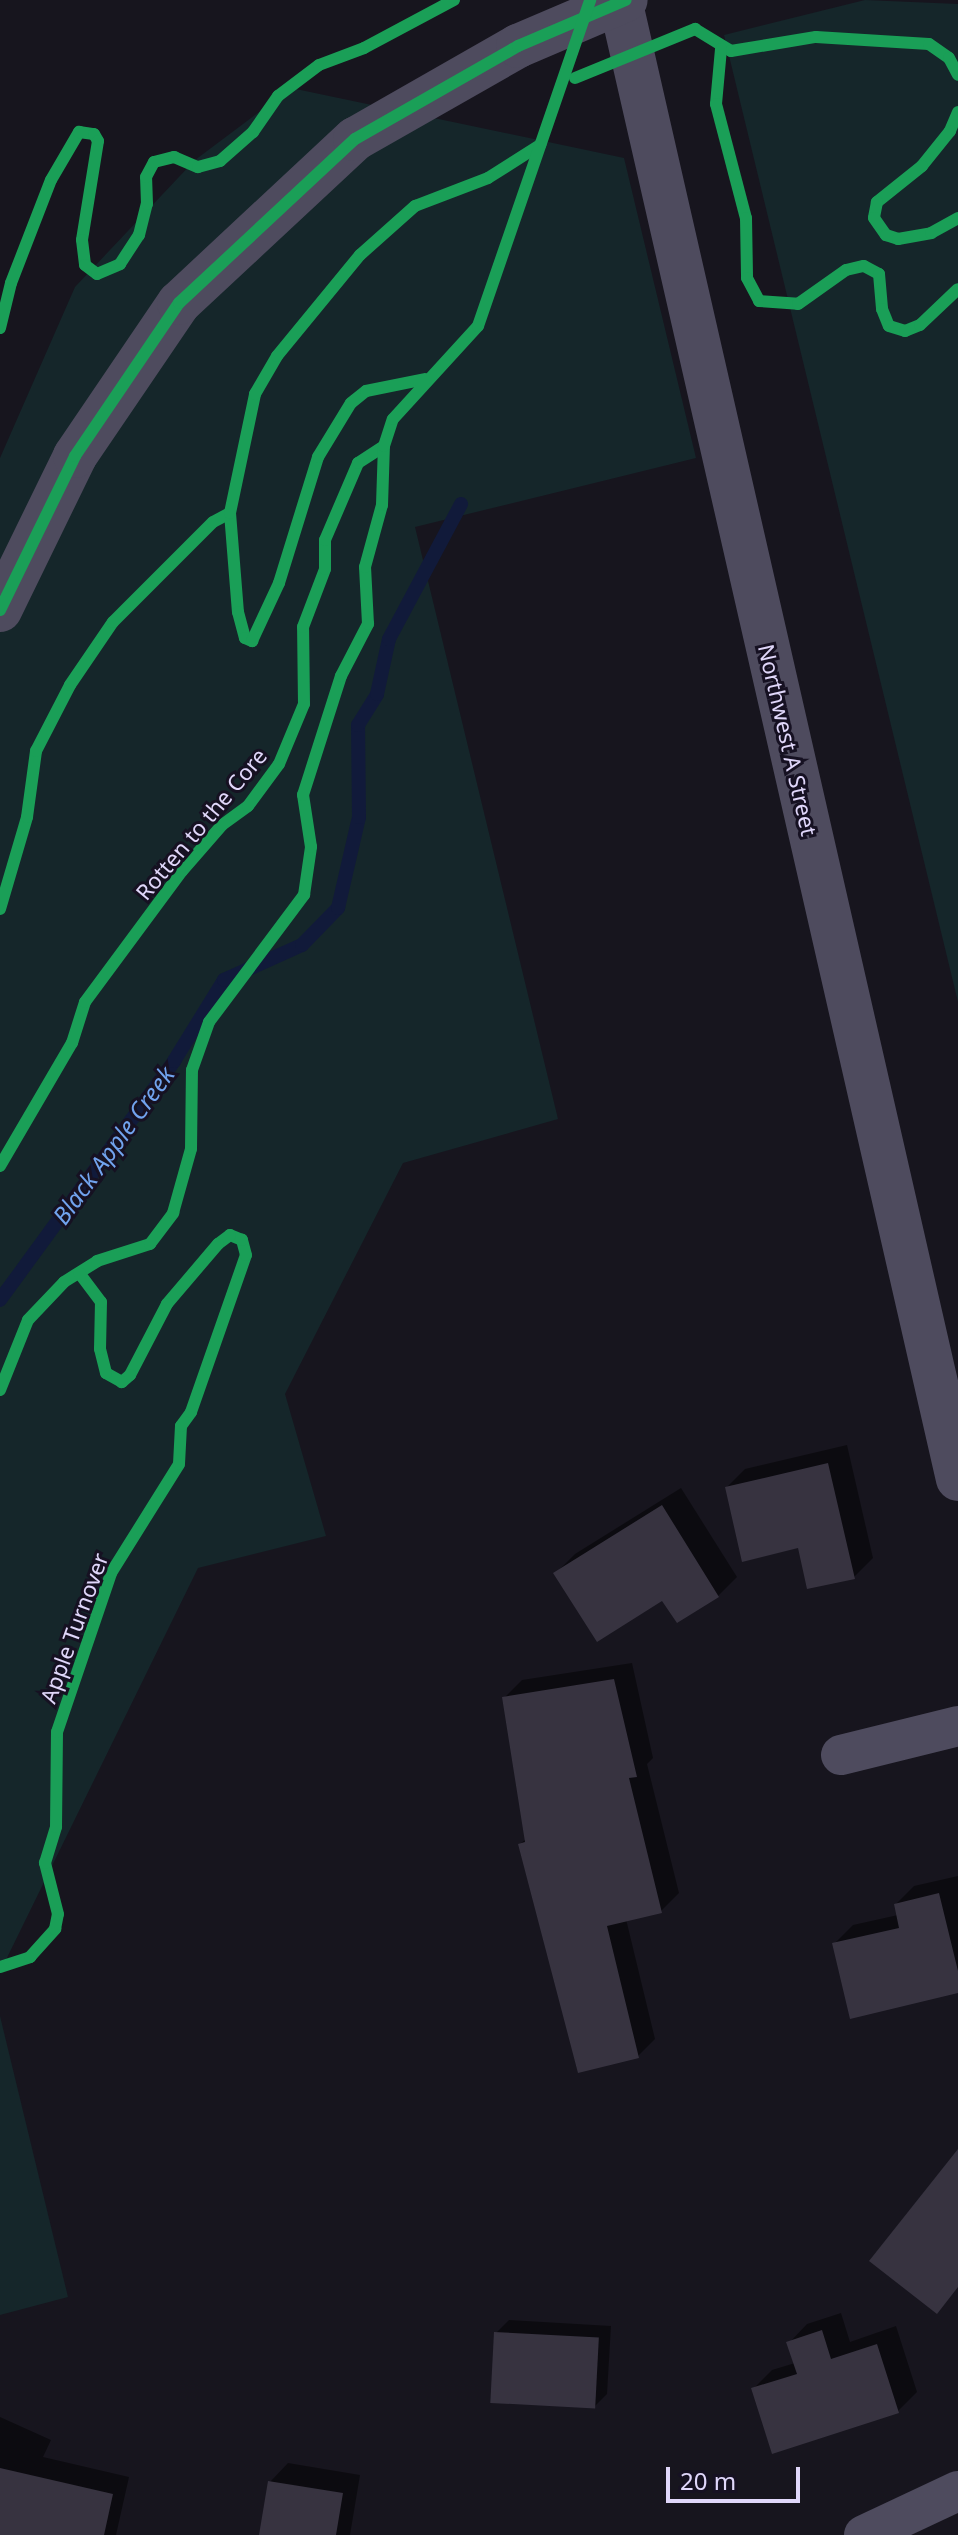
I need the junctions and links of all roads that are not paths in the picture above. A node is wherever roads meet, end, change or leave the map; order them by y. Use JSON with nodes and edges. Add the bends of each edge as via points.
{"nodes":[{"id":1,"x":622,"y":1,"type":"edge"},
{"id":2,"x":0,"y":610,"type":"edge"},
{"id":3,"x":958,"y":1479,"type":"edge"},
{"id":4,"x":958,"y":1726,"type":"edge"},
{"id":5,"x":841,"y":1755,"type":"dead end"},
{"id":6,"x":958,"y":2491,"type":"edge"},
{"id":7,"x":864,"y":2535,"type":"edge"}],
"edges":[{"from":1,"to":2,"type":"street","via":[[518,46],[355,139],[179,303],[75,456]]},
{"from":1,"to":3,"type":"street","name":"Northwest A Street"},
{"from":4,"to":5,"type":"street"},
{"from":6,"to":7,"type":"street"}]}
